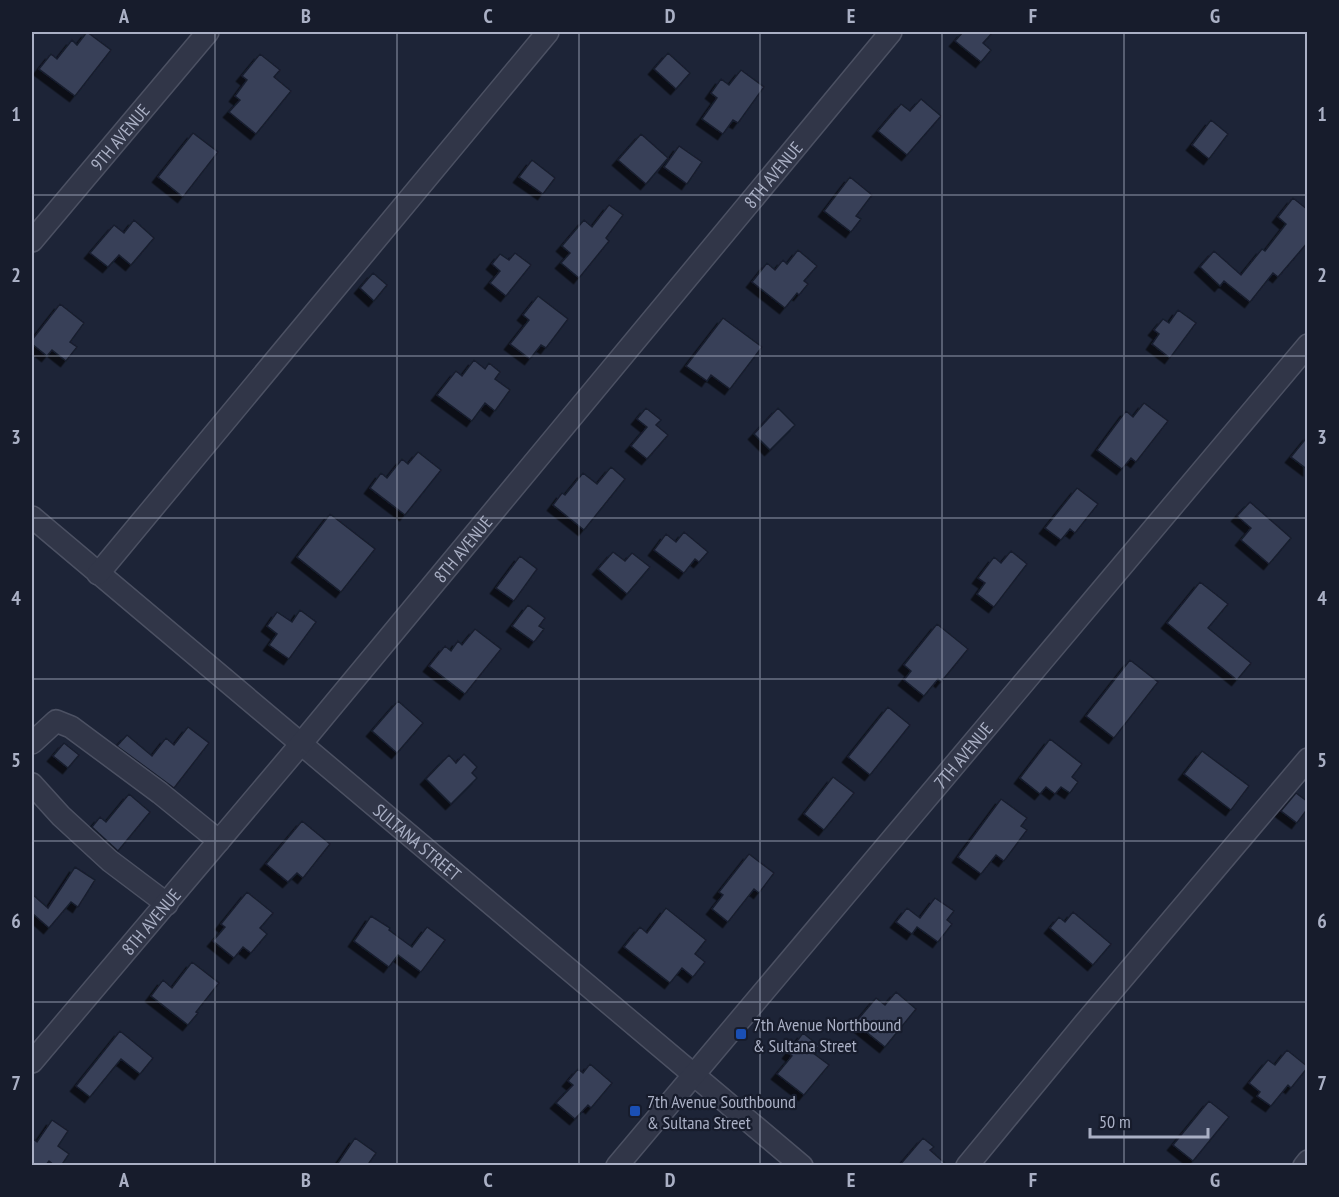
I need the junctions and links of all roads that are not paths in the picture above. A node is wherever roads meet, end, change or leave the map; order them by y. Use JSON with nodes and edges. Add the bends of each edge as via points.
{"nodes":[{"id":1,"x":208,"y":32,"type":"edge"},
{"id":2,"x":548,"y":32,"type":"edge"},
{"id":3,"x":891,"y":32,"type":"edge"},
{"id":4,"x":32,"y":241,"type":"edge"},
{"id":5,"x":1308,"y":345,"type":"edge"},
{"id":6,"x":32,"y":518,"type":"edge"},
{"id":7,"x":98,"y":574,"type":"junction"},
{"id":8,"x":32,"y":742,"type":"edge"},
{"id":9,"x":300,"y":745,"type":"junction"},
{"id":10,"x":1308,"y":759,"type":"edge"},
{"id":11,"x":32,"y":784,"type":"edge"},
{"id":12,"x":219,"y":841,"type":"junction"},
{"id":13,"x":166,"y":904,"type":"junction"},
{"id":14,"x":32,"y":1062,"type":"edge"},
{"id":15,"x":694,"y":1074,"type":"junction"},
{"id":16,"x":1308,"y":1161,"type":"edge"},
{"id":17,"x":617,"y":1166,"type":"edge"},
{"id":18,"x":802,"y":1166,"type":"edge"},
{"id":19,"x":967,"y":1166,"type":"edge"},
{"id":20,"x":1304,"y":1166,"type":"edge"}],
"edges":[{"from":1,"to":4,"type":"street","name":"9TH AVENUE"},
{"from":2,"to":7,"type":"street"},
{"from":3,"to":9,"type":"street","name":"8TH AVENUE"},
{"from":5,"to":15,"type":"street","name":"7TH AVENUE"},
{"from":6,"to":7,"type":"street","name":"SULTANA STREET"},
{"from":7,"to":9,"type":"street","name":"SULTANA STREET"},
{"from":8,"to":12,"type":"street","via":[[56,721],[71,727]]},
{"from":9,"to":12,"type":"street","name":"8TH AVENUE"},
{"from":9,"to":15,"type":"street","name":"SULTANA STREET"},
{"from":10,"to":19,"type":"street"},
{"from":11,"to":13,"type":"street","via":[[110,861]]},
{"from":12,"to":13,"type":"street","name":"8TH AVENUE"},
{"from":13,"to":14,"type":"street","name":"8TH AVENUE"},
{"from":15,"to":17,"type":"street","name":"7TH AVENUE"},
{"from":15,"to":18,"type":"street","name":"SULTANA STREET"},
{"from":16,"to":20,"type":"street"}]}
